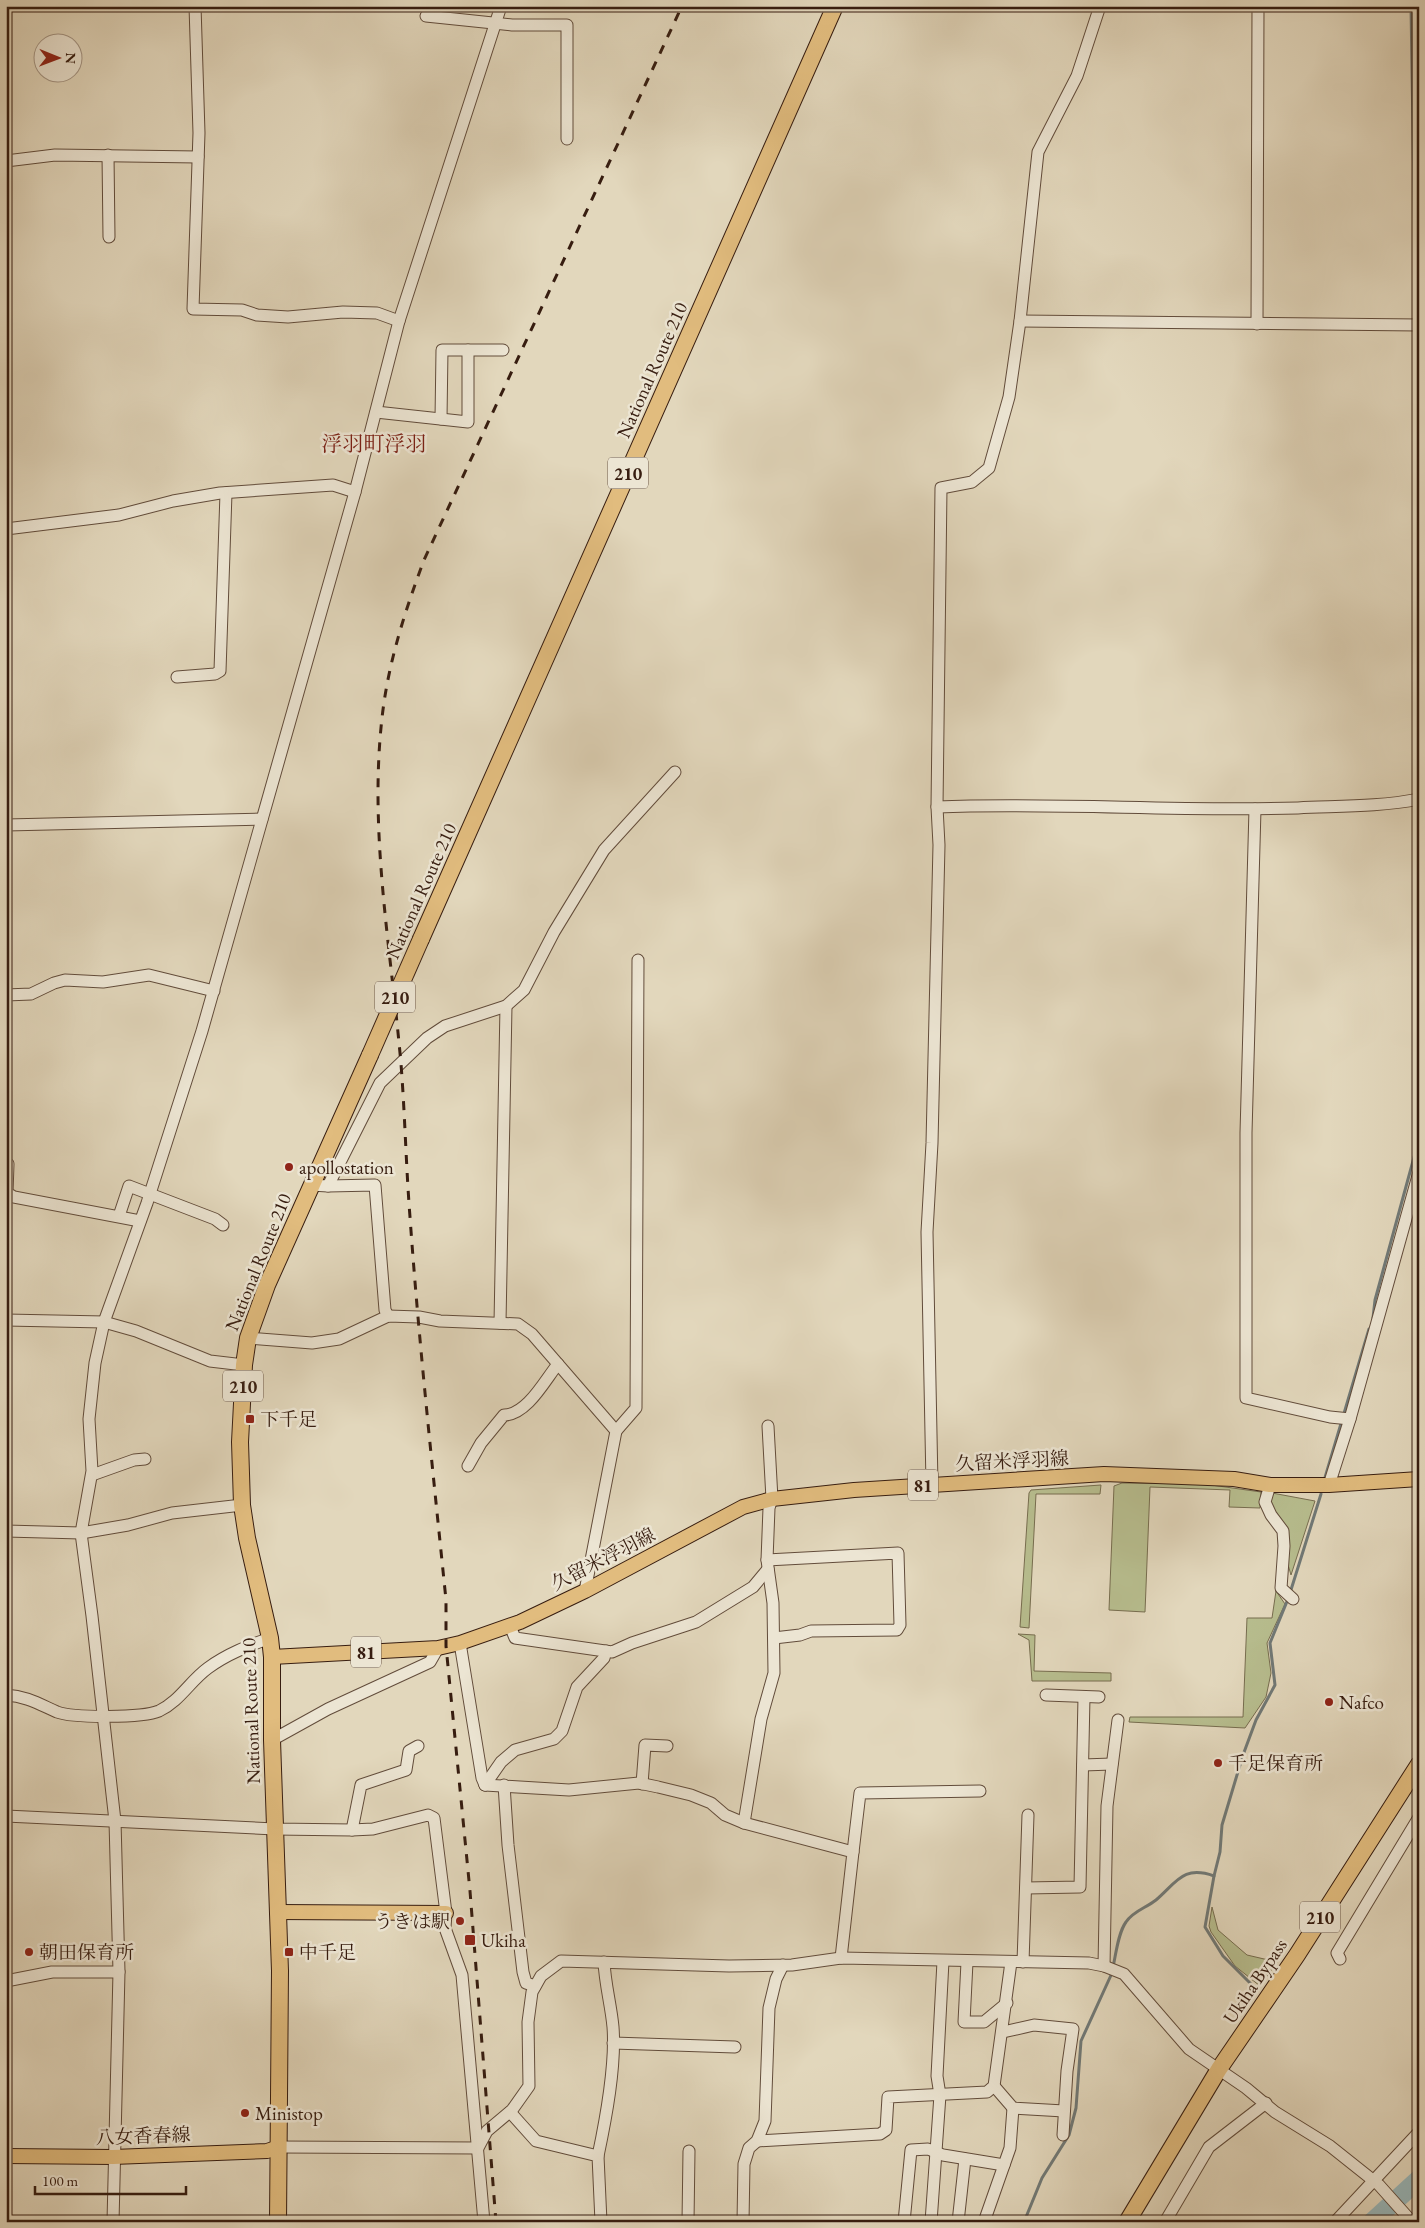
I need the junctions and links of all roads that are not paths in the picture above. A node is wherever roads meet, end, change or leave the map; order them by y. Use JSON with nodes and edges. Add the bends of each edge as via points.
{"nodes":[{"id":1,"x":195,"y":6,"type":"edge"},
{"id":2,"x":501,"y":6,"type":"edge"},
{"id":3,"x":836,"y":6,"type":"edge"},
{"id":4,"x":1100,"y":6,"type":"edge"},
{"id":5,"x":1258,"y":6,"type":"edge"},
{"id":6,"x":426,"y":16,"type":"dead end"},
{"id":7,"x":495,"y":24,"type":"junction"},
{"id":8,"x":566,"y":139,"type":"dead end"},
{"id":9,"x":108,"y":155,"type":"junction"},
{"id":10,"x":198,"y":157,"type":"junction"},
{"id":11,"x":6,"y":161,"type":"edge"},
{"id":12,"x":109,"y":237,"type":"dead end"},
{"id":13,"x":400,"y":321,"type":"junction"},
{"id":14,"x":1020,"y":321,"type":"junction"},
{"id":15,"x":1257,"y":324,"type":"junction"},
{"id":16,"x":1419,"y":325,"type":"edge"},
{"id":17,"x":468,"y":350,"type":"junction"},
{"id":18,"x":503,"y":350,"type":"dead end"},
{"id":19,"x":376,"y":412,"type":"junction"},
{"id":20,"x":440,"y":419,"type":"junction"},
{"id":21,"x":355,"y":492,"type":"junction"},
{"id":22,"x":226,"y":493,"type":"junction"},
{"id":23,"x":6,"y":529,"type":"edge"},
{"id":24,"x":177,"y":677,"type":"dead end"},
{"id":25,"x":675,"y":772,"type":"dead end"},
{"id":26,"x":1417,"y":800,"type":"edge"},
{"id":27,"x":937,"y":807,"type":"junction"},
{"id":28,"x":1255,"y":809,"type":"junction"},
{"id":29,"x":262,"y":819,"type":"junction"},
{"id":30,"x":6,"y":825,"type":"edge"},
{"id":31,"x":638,"y":960,"type":"dead end"},
{"id":32,"x":214,"y":991,"type":"junction"},
{"id":33,"x":6,"y":994,"type":"edge"},
{"id":34,"x":506,"y":1006,"type":"junction"},
{"id":35,"x":6,"y":1163,"type":"edge"},
{"id":36,"x":1419,"y":1172,"type":"edge"},
{"id":37,"x":311,"y":1185,"type":"junction"},
{"id":38,"x":328,"y":1186,"type":"junction"},
{"id":39,"x":150,"y":1193,"type":"junction"},
{"id":40,"x":118,"y":1216,"type":"junction"},
{"id":41,"x":140,"y":1221,"type":"junction"},
{"id":42,"x":223,"y":1225,"type":"dead end"},
{"id":43,"x":388,"y":1316,"type":"junction"},
{"id":44,"x":6,"y":1320,"type":"edge"},
{"id":45,"x":104,"y":1322,"type":"junction"},
{"id":46,"x":500,"y":1323,"type":"junction"},
{"id":47,"x":248,"y":1338,"type":"junction"},
{"id":48,"x":558,"y":1364,"type":"junction"},
{"id":49,"x":244,"y":1365,"type":"junction"},
{"id":50,"x":1350,"y":1419,"type":"junction"},
{"id":51,"x":768,"y":1426,"type":"dead end"},
{"id":52,"x":616,"y":1432,"type":"junction"},
{"id":53,"x":145,"y":1459,"type":"dead end"},
{"id":54,"x":468,"y":1466,"type":"dead end"},
{"id":55,"x":92,"y":1475,"type":"junction"},
{"id":56,"x":1419,"y":1479,"type":"edge"},
{"id":57,"x":932,"y":1484,"type":"junction"},
{"id":58,"x":1270,"y":1485,"type":"junction"},
{"id":59,"x":1329,"y":1485,"type":"junction"},
{"id":60,"x":772,"y":1499,"type":"junction"},
{"id":61,"x":242,"y":1504,"type":"junction"},
{"id":62,"x":6,"y":1531,"type":"edge"},
{"id":63,"x":81,"y":1533,"type":"junction"},
{"id":64,"x":768,"y":1565,"type":"junction"},
{"id":65,"x":585,"y":1591,"type":"junction"},
{"id":66,"x":1289,"y":1595,"type":"dead end"},
{"id":67,"x":510,"y":1626,"type":"junction"},
{"id":68,"x":270,"y":1638,"type":"junction"},
{"id":69,"x":774,"y":1638,"type":"junction"},
{"id":70,"x":460,"y":1643,"type":"junction"},
{"id":71,"x":438,"y":1648,"type":"junction"},
{"id":72,"x":606,"y":1651,"type":"junction"},
{"id":73,"x":272,"y":1657,"type":"junction"},
{"id":74,"x":6,"y":1695,"type":"edge"},
{"id":75,"x":1046,"y":1695,"type":"dead end"},
{"id":76,"x":1084,"y":1697,"type":"junction"},
{"id":77,"x":1099,"y":1697,"type":"dead end"},
{"id":78,"x":102,"y":1715,"type":"junction"},
{"id":79,"x":1118,"y":1720,"type":"dead end"},
{"id":80,"x":272,"y":1740,"type":"junction"},
{"id":81,"x":418,"y":1746,"type":"dead end"},
{"id":82,"x":666,"y":1746,"type":"dead end"},
{"id":83,"x":1112,"y":1764,"type":"junction"},
{"id":84,"x":1419,"y":1764,"type":"edge"},
{"id":85,"x":1083,"y":1765,"type":"junction"},
{"id":86,"x":485,"y":1784,"type":"junction"},
{"id":87,"x":642,"y":1784,"type":"junction"},
{"id":88,"x":504,"y":1785,"type":"junction"},
{"id":89,"x":980,"y":1791,"type":"dead end"},
{"id":90,"x":1028,"y":1815,"type":"dead end"},
{"id":91,"x":6,"y":1816,"type":"edge"},
{"id":92,"x":1419,"y":1817,"type":"edge"},
{"id":93,"x":115,"y":1821,"type":"junction"},
{"id":94,"x":744,"y":1823,"type":"junction"},
{"id":95,"x":275,"y":1829,"type":"junction"},
{"id":96,"x":352,"y":1830,"type":"junction"},
{"id":97,"x":854,"y":1852,"type":"junction"},
{"id":98,"x":1026,"y":1888,"type":"junction"},
{"id":99,"x":277,"y":1912,"type":"junction"},
{"id":100,"x":446,"y":1913,"type":"junction"},
{"id":101,"x":841,"y":1958,"type":"junction"},
{"id":102,"x":1340,"y":1959,"type":"dead end"},
{"id":103,"x":943,"y":1961,"type":"junction"},
{"id":104,"x":604,"y":1962,"type":"junction"},
{"id":105,"x":967,"y":1962,"type":"junction"},
{"id":106,"x":1017,"y":1962,"type":"junction"},
{"id":107,"x":783,"y":1965,"type":"junction"},
{"id":108,"x":1104,"y":1966,"type":"junction"},
{"id":109,"x":119,"y":1972,"type":"junction"},
{"id":110,"x":6,"y":1981,"type":"edge"},
{"id":111,"x":535,"y":1986,"type":"junction"},
{"id":112,"x":1006,"y":2003,"type":"junction"},
{"id":113,"x":1003,"y":2032,"type":"junction"},
{"id":114,"x":613,"y":2043,"type":"junction"},
{"id":115,"x":734,"y":2047,"type":"dead end"},
{"id":116,"x":1219,"y":2069,"type":"junction"},
{"id":117,"x":994,"y":2086,"type":"junction"},
{"id":118,"x":940,"y":2095,"type":"junction"},
{"id":119,"x":1266,"y":2104,"type":"junction"},
{"id":120,"x":1014,"y":2108,"type":"junction"},
{"id":121,"x":1064,"y":2111,"type":"junction"},
{"id":122,"x":510,"y":2112,"type":"junction"},
{"id":123,"x":1419,"y":2132,"type":"edge"},
{"id":124,"x":1062,"y":2135,"type":"dead end"},
{"id":125,"x":757,"y":2141,"type":"junction"},
{"id":126,"x":280,"y":2147,"type":"junction"},
{"id":127,"x":478,"y":2148,"type":"junction"},
{"id":128,"x":689,"y":2151,"type":"dead end"},
{"id":129,"x":936,"y":2152,"type":"junction"},
{"id":130,"x":6,"y":2156,"type":"edge"},
{"id":131,"x":598,"y":2156,"type":"junction"},
{"id":132,"x":113,"y":2157,"type":"junction"},
{"id":133,"x":965,"y":2159,"type":"junction"},
{"id":134,"x":1004,"y":2165,"type":"junction"},
{"id":135,"x":1376,"y":2183,"type":"junction"},
{"id":136,"x":113,"y":2222,"type":"edge"},
{"id":137,"x":278,"y":2222,"type":"edge"},
{"id":138,"x":484,"y":2222,"type":"edge"},
{"id":139,"x":601,"y":2222,"type":"edge"},
{"id":140,"x":688,"y":2222,"type":"edge"},
{"id":141,"x":743,"y":2222,"type":"edge"},
{"id":142,"x":904,"y":2222,"type":"edge"},
{"id":143,"x":931,"y":2222,"type":"edge"},
{"id":144,"x":958,"y":2222,"type":"edge"},
{"id":145,"x":984,"y":2222,"type":"edge"},
{"id":146,"x":1127,"y":2222,"type":"edge"},
{"id":147,"x":1165,"y":2222,"type":"edge"},
{"id":148,"x":1335,"y":2222,"type":"edge"},
{"id":149,"x":1412,"y":2222,"type":"edge"}],
"edges":[{"from":1,"to":10,"type":"street"},
{"from":2,"to":7,"type":"street"},
{"from":3,"to":37,"type":"highway","name":"National Route 210","number":"210","bridge":true},
{"from":4,"to":14,"type":"street","via":[[1077,76],[1038,152]]},
{"from":5,"to":15,"type":"street"},
{"from":6,"to":7,"type":"street"},
{"from":7,"to":8,"type":"street","via":[[566,25]]},
{"from":7,"to":13,"type":"street"},
{"from":9,"to":10,"type":"street"},
{"from":9,"to":11,"type":"street","via":[[55,155]]},
{"from":9,"to":12,"type":"street"},
{"from":10,"to":13,"type":"street","via":[[193,309],[242,310],[257,315],[288,317],[343,312],[377,313]]},
{"from":13,"to":19,"type":"street"},
{"from":14,"to":15,"type":"street"},
{"from":14,"to":27,"type":"street","via":[[1010,397],[989,468],[972,482],[941,488]]},
{"from":15,"to":16,"type":"street"},
{"from":17,"to":18,"type":"street"},
{"from":17,"to":20,"type":"street","via":[[442,350]]},
{"from":17,"to":20,"type":"street","via":[[468,422]]},
{"from":19,"to":20,"type":"street"},
{"from":19,"to":21,"type":"street"},
{"from":21,"to":22,"type":"street","via":[[333,485]]},
{"from":21,"to":29,"type":"street"},
{"from":22,"to":23,"type":"street","via":[[174,501],[120,515]]},
{"from":22,"to":24,"type":"street","via":[[220,671]]},
{"from":25,"to":34,"type":"street","via":[[604,850],[554,932],[524,990]]},
{"from":26,"to":28,"type":"street","via":[[1384,805]]},
{"from":27,"to":28,"type":"street"},
{"from":27,"to":57,"type":"street","via":[[939,845],[932,1143],[927,1232]]},
{"from":28,"to":50,"type":"street","via":[[1246,1133],[1246,1398]]},
{"from":29,"to":30,"type":"street"},
{"from":29,"to":32,"type":"street"},
{"from":31,"to":52,"type":"street","via":[[636,1408]]},
{"from":32,"to":33,"type":"street","via":[[149,975],[103,982],[65,980],[31,994]]},
{"from":32,"to":39,"type":"street"},
{"from":34,"to":38,"type":"street","via":[[445,1026],[426,1038],[380,1084]]},
{"from":34,"to":46,"type":"street"},
{"from":35,"to":40,"type":"street","via":[[7,1193],[14,1197]]},
{"from":36,"to":50,"type":"street"},
{"from":37,"to":38,"type":"street"},
{"from":37,"to":47,"type":"highway","name":"National Route 210","number":"210","via":[[267,1285]]},
{"from":38,"to":43,"type":"street","via":[[375,1185]]},
{"from":39,"to":40,"type":"street","via":[[129,1186]]},
{"from":39,"to":41,"type":"street"},
{"from":39,"to":42,"type":"street"},
{"from":40,"to":41,"type":"street"},
{"from":41,"to":45,"type":"street"},
{"from":43,"to":46,"type":"street"},
{"from":43,"to":47,"type":"street","via":[[339,1339],[321,1342]]},
{"from":44,"to":45,"type":"street"},
{"from":45,"to":49,"type":"street","via":[[136,1331],[210,1361]]},
{"from":45,"to":55,"type":"street","via":[[95,1363],[89,1419]]},
{"from":46,"to":48,"type":"street","via":[[518,1324],[532,1334]]},
{"from":47,"to":49,"type":"highway","name":"National Route 210","number":"210"},
{"from":48,"to":52,"type":"street"},
{"from":48,"to":54,"type":"street","via":[[527,1404],[515,1413],[504,1415],[481,1443]]},
{"from":49,"to":61,"type":"highway","name":"National Route 210","number":"210","via":[[240,1458]]},
{"from":50,"to":59,"type":"street"},
{"from":51,"to":60,"type":"street"},
{"from":52,"to":65,"type":"street"},
{"from":53,"to":55,"type":"street"},
{"from":55,"to":63,"type":"street"},
{"from":56,"to":59,"type":"main road","name":"久留米浮羽線","number":"81"},
{"from":57,"to":58,"type":"main road","name":"久留米浮羽線","number":"81","via":[[1123,1474],[1234,1479]]},
{"from":57,"to":60,"type":"main road","name":"久留米浮羽線","number":"81"},
{"from":58,"to":59,"type":"main road","name":"久留米浮羽線","number":"81"},
{"from":58,"to":66,"type":"street","via":[[1265,1502],[1283,1530],[1282,1588]]},
{"from":60,"to":64,"type":"street","via":[[768,1508]]},
{"from":60,"to":65,"type":"main road","name":"久留米浮羽線","number":"81","via":[[743,1507]]},
{"from":61,"to":63,"type":"street","via":[[172,1513]]},
{"from":61,"to":68,"type":"highway","name":"National Route 210","number":"210"},
{"from":62,"to":63,"type":"street"},
{"from":63,"to":78,"type":"street"},
{"from":64,"to":69,"type":"street"},
{"from":64,"to":69,"type":"street","via":[[898,1554],[900,1625],[897,1630],[811,1631]]},
{"from":64,"to":72,"type":"street","via":[[753,1587],[696,1622],[612,1652]]},
{"from":65,"to":67,"type":"main road","name":"久留米浮羽線","number":"81"},
{"from":67,"to":70,"type":"main road","name":"久留米浮羽線","number":"81"},
{"from":67,"to":72,"type":"street","via":[[515,1638]]},
{"from":68,"to":73,"type":"highway","name":"National Route 210","number":"210"},
{"from":68,"to":78,"type":"street","via":[[239,1649],[207,1668],[179,1699],[158,1711],[133,1717]]},
{"from":69,"to":94,"type":"street","via":[[774,1672],[761,1718]]},
{"from":70,"to":71,"type":"main road","number":"81"},
{"from":70,"to":86,"type":"street","via":[[472,1725]]},
{"from":71,"to":73,"type":"main road","number":"81"},
{"from":71,"to":80,"type":"street","via":[[430,1662],[328,1709]]},
{"from":72,"to":86,"type":"street","via":[[604,1658],[577,1687],[562,1731],[554,1739],[515,1750]]},
{"from":73,"to":80,"type":"highway","name":"National Route 210","number":"210"},
{"from":74,"to":78,"type":"street","via":[[29,1698],[58,1712]]},
{"from":75,"to":76,"type":"street"},
{"from":76,"to":77,"type":"street"},
{"from":76,"to":85,"type":"street"},
{"from":78,"to":93,"type":"street"},
{"from":79,"to":83,"type":"street"},
{"from":80,"to":95,"type":"highway","name":"National Route 210","number":"210"},
{"from":81,"to":96,"type":"street","via":[[408,1751],[406,1770],[361,1785]]},
{"from":82,"to":87,"type":"street","via":[[645,1746]]},
{"from":83,"to":85,"type":"street"},
{"from":83,"to":108,"type":"street"},
{"from":84,"to":116,"type":"highway","name":"Ukiha Bypass","number":"210","via":[[1298,1955]]},
{"from":85,"to":98,"type":"street","via":[[1080,1887]]},
{"from":86,"to":88,"type":"street"},
{"from":87,"to":88,"type":"street","via":[[569,1790]]},
{"from":87,"to":94,"type":"street","via":[[691,1795]]},
{"from":88,"to":111,"type":"street","via":[[523,1972],[526,1983]]},
{"from":89,"to":97,"type":"street","via":[[860,1794]]},
{"from":90,"to":98,"type":"street"},
{"from":91,"to":93,"type":"street"},
{"from":92,"to":102,"type":"street","via":[[1337,1953]]},
{"from":93,"to":95,"type":"street"},
{"from":93,"to":109,"type":"street"},
{"from":94,"to":97,"type":"street"},
{"from":95,"to":96,"type":"street"},
{"from":95,"to":99,"type":"highway","name":"National Route 210","number":"210"},
{"from":96,"to":100,"type":"street","via":[[428,1815],[434,1818]]},
{"from":97,"to":101,"type":"street"},
{"from":98,"to":106,"type":"street"},
{"from":99,"to":100,"type":"main road"},
{"from":99,"to":126,"type":"highway","name":"National Route 210","number":"210"},
{"from":100,"to":127,"type":"street","via":[[445,1928],[462,1975]]},
{"from":101,"to":103,"type":"street"},
{"from":101,"to":107,"type":"street"},
{"from":103,"to":105,"type":"street"},
{"from":103,"to":118,"type":"street","via":[[937,2076]]},
{"from":104,"to":107,"type":"street"},
{"from":104,"to":111,"type":"street","via":[[561,1961],[541,1976]]},
{"from":104,"to":114,"type":"street"},
{"from":105,"to":106,"type":"street"},
{"from":105,"to":112,"type":"street","via":[[964,2022],[984,2022]]},
{"from":106,"to":108,"type":"street","via":[[1079,1962]]},
{"from":106,"to":112,"type":"street"},
{"from":107,"to":125,"type":"street","via":[[769,2008],[765,2121]]},
{"from":108,"to":116,"type":"street","via":[[1124,1974],[1189,2049]]},
{"from":109,"to":110,"type":"street","via":[[52,1972]]},
{"from":109,"to":132,"type":"street"},
{"from":111,"to":122,"type":"street","via":[[528,2022],[529,2086]]},
{"from":112,"to":113,"type":"street"},
{"from":113,"to":117,"type":"street"},
{"from":113,"to":121,"type":"street","via":[[1034,2025],[1073,2029]]},
{"from":114,"to":115,"type":"street"},
{"from":114,"to":131,"type":"street","via":[[605,2124]]},
{"from":116,"to":119,"type":"street"},
{"from":116,"to":146,"type":"highway","name":"Ukiha Bypass","number":"210"},
{"from":117,"to":118,"type":"street","via":[[987,2092]]},
{"from":117,"to":120,"type":"street"},
{"from":118,"to":125,"type":"street","via":[[888,2097],[886,2130],[880,2134]]},
{"from":118,"to":129,"type":"street"},
{"from":119,"to":135,"type":"street","via":[[1330,2146]]},
{"from":119,"to":147,"type":"street","via":[[1209,2147]]},
{"from":120,"to":121,"type":"street"},
{"from":120,"to":134,"type":"street","via":[[1011,2141]]},
{"from":121,"to":124,"type":"street"},
{"from":122,"to":127,"type":"street","via":[[487,2131]]},
{"from":122,"to":131,"type":"street","via":[[536,2141]]},
{"from":123,"to":135,"type":"street"},
{"from":125,"to":141,"type":"street","via":[[749,2148],[744,2164]]},
{"from":126,"to":127,"type":"street"},
{"from":126,"to":132,"type":"main road","name":"八女香春線","via":[[267,2151]]},
{"from":126,"to":137,"type":"highway","name":"National Route 210","number":"210"},
{"from":127,"to":138,"type":"street"},
{"from":128,"to":140,"type":"street"},
{"from":129,"to":133,"type":"street"},
{"from":129,"to":142,"type":"street","via":[[911,2150]]},
{"from":129,"to":143,"type":"street"},
{"from":130,"to":132,"type":"main road","name":"八女香春線"},
{"from":131,"to":139,"type":"street"},
{"from":132,"to":136,"type":"street"},
{"from":133,"to":134,"type":"street"},
{"from":133,"to":144,"type":"street"},
{"from":134,"to":145,"type":"street"},
{"from":135,"to":148,"type":"street"},
{"from":135,"to":149,"type":"street"}]}
